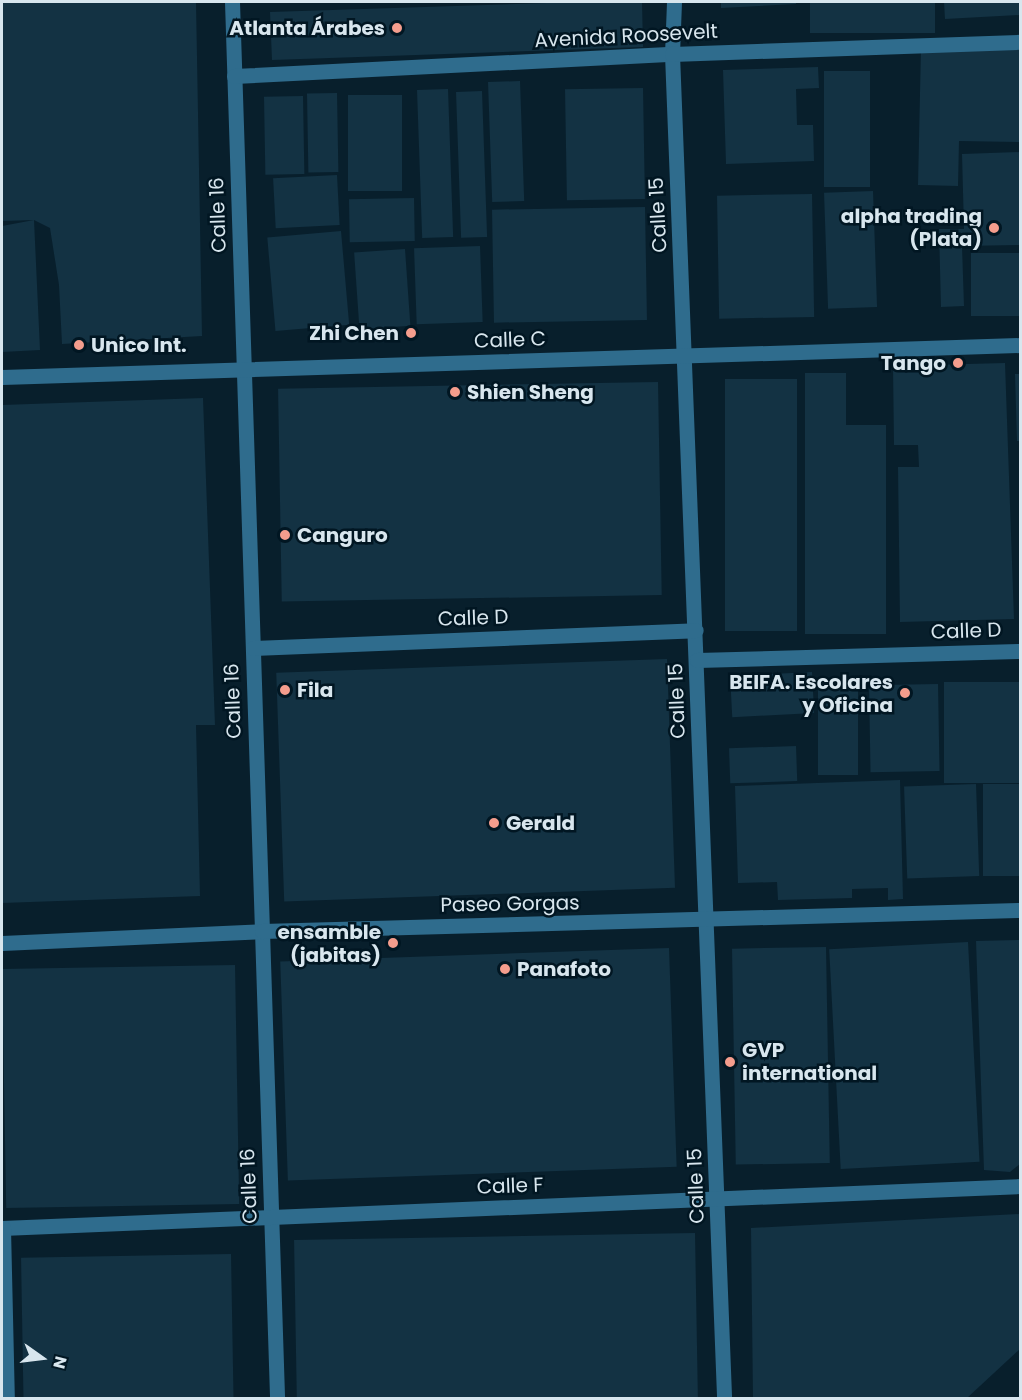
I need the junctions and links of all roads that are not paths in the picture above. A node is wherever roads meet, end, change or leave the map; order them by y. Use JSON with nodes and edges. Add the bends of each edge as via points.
{"nodes":[{"id":1,"x":232,"y":2,"type":"edge"},
{"id":2,"x":674,"y":2,"type":"edge"},
{"id":3,"x":1020,"y":42,"type":"edge"},
{"id":4,"x":672,"y":54,"type":"junction"},
{"id":5,"x":234,"y":76,"type":"junction"},
{"id":6,"x":1020,"y":345,"type":"edge"},
{"id":7,"x":686,"y":356,"type":"junction"},
{"id":8,"x":244,"y":369,"type":"junction"},
{"id":9,"x":2,"y":377,"type":"edge"},
{"id":10,"x":696,"y":630,"type":"junction"},
{"id":11,"x":253,"y":648,"type":"junction"},
{"id":12,"x":1020,"y":651,"type":"edge"},
{"id":13,"x":697,"y":660,"type":"junction"},
{"id":14,"x":1020,"y":910,"type":"edge"},
{"id":15,"x":706,"y":920,"type":"junction"},
{"id":16,"x":262,"y":931,"type":"junction"},
{"id":17,"x":2,"y":943,"type":"edge"},
{"id":18,"x":1020,"y":1186,"type":"edge"},
{"id":19,"x":717,"y":1198,"type":"junction"},
{"id":20,"x":271,"y":1217,"type":"junction"},
{"id":21,"x":2,"y":1228,"type":"edge"},
{"id":22,"x":7,"y":1398,"type":"edge"},
{"id":23,"x":277,"y":1398,"type":"edge"},
{"id":24,"x":724,"y":1398,"type":"edge"}],
"edges":[{"from":1,"to":5,"type":"street","name":"Calle 16"},
{"from":2,"to":4,"type":"street","name":"Calle 15"},
{"from":3,"to":4,"type":"street","name":"Avenida Roosevelt"},
{"from":4,"to":5,"type":"street","name":"Avenida Roosevelt"},
{"from":4,"to":7,"type":"street","name":"Calle 15"},
{"from":5,"to":8,"type":"street","name":"Calle 16"},
{"from":6,"to":7,"type":"street","name":"Calle C"},
{"from":7,"to":8,"type":"street","name":"Calle C"},
{"from":7,"to":10,"type":"street","name":"Calle 15"},
{"from":8,"to":9,"type":"street","name":"Calle C"},
{"from":8,"to":11,"type":"street","name":"Calle 16"},
{"from":10,"to":11,"type":"street","name":"Calle D"},
{"from":10,"to":13,"type":"street","name":"Calle 15"},
{"from":11,"to":16,"type":"street","name":"Calle 16"},
{"from":12,"to":13,"type":"street","name":"Calle D"},
{"from":13,"to":15,"type":"street","name":"Calle 15"},
{"from":14,"to":15,"type":"street","name":"Paseo Gorgas"},
{"from":15,"to":16,"type":"street","name":"Paseo Gorgas"},
{"from":15,"to":19,"type":"street","name":"Calle 15"},
{"from":16,"to":17,"type":"street","name":"Paseo Gorgas"},
{"from":16,"to":20,"type":"street","name":"Calle 16"},
{"from":18,"to":19,"type":"street","name":"Calle F"},
{"from":19,"to":20,"type":"street","name":"Calle F"},
{"from":19,"to":24,"type":"street","name":"Calle 15"},
{"from":20,"to":21,"type":"street","name":"Calle F"},
{"from":20,"to":23,"type":"street","name":"Calle 16"},
{"from":21,"to":22,"type":"street"}]}
